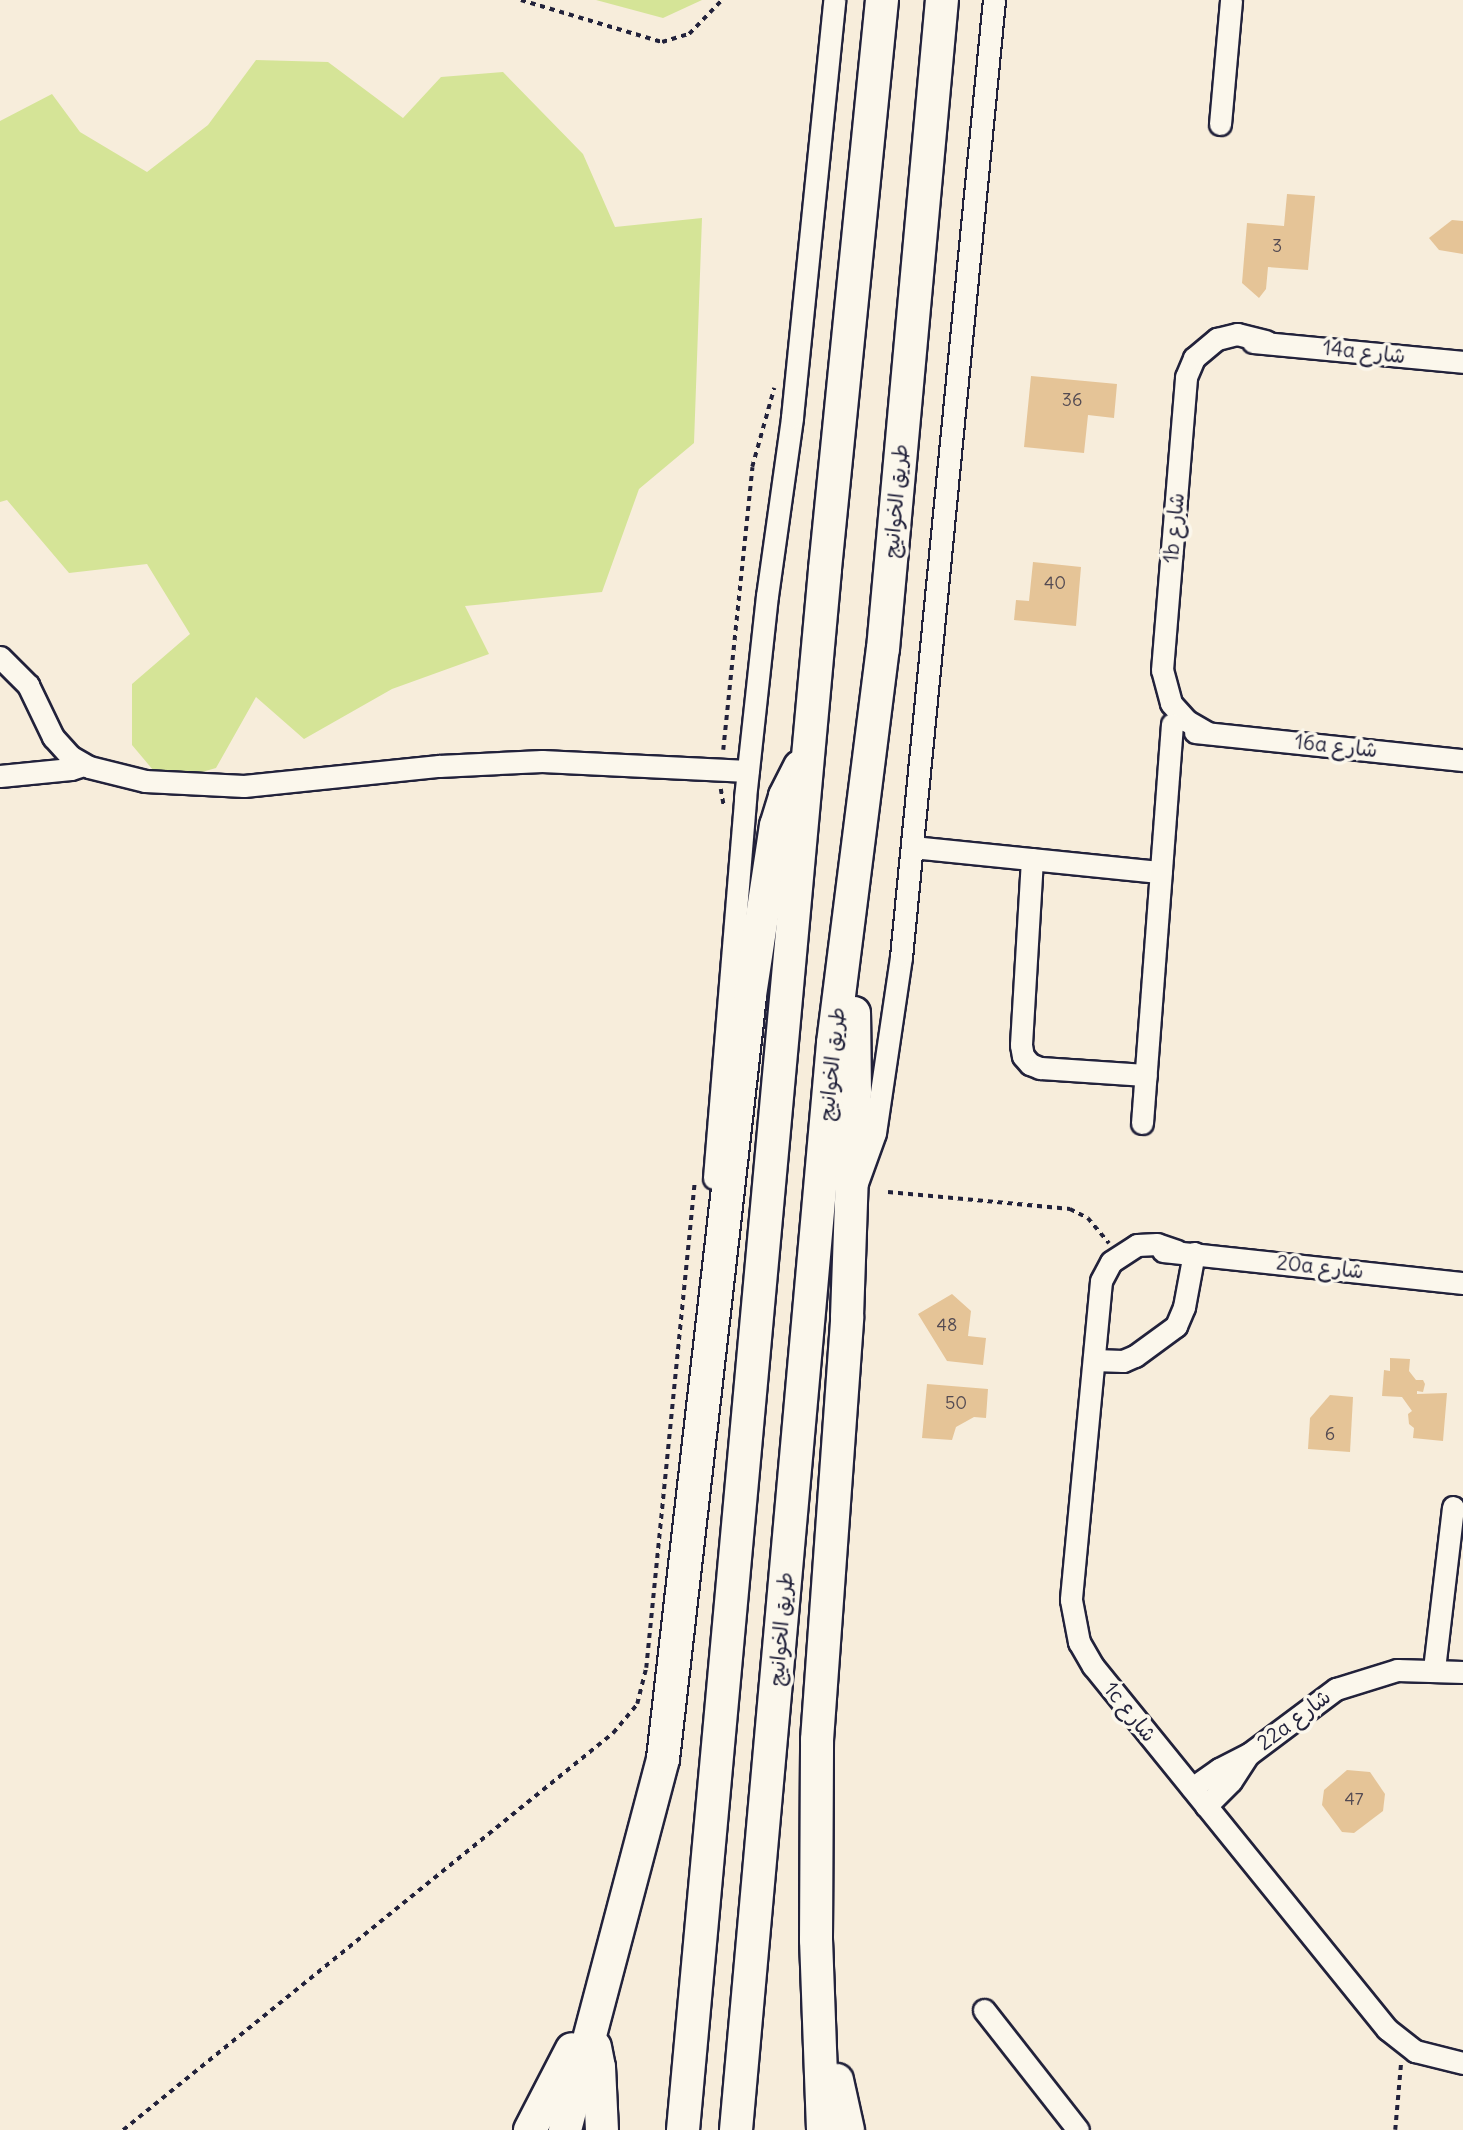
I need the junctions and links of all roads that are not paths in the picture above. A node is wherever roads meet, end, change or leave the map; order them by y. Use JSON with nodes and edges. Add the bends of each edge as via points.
{"nodes":[{"id":1,"x":834,"y":0,"type":"edge"},
{"id":2,"x":882,"y":0,"type":"edge"},
{"id":3,"x":942,"y":0,"type":"edge"},
{"id":4,"x":994,"y":0,"type":"edge"},
{"id":5,"x":1231,"y":0,"type":"edge"},
{"id":6,"x":1220,"y":124,"type":"dead end"},
{"id":7,"x":1207,"y":353,"type":"joint"},
{"id":8,"x":1463,"y":362,"type":"edge"},
{"id":9,"x":0,"y":659,"type":"edge"},
{"id":10,"x":1168,"y":712,"type":"junction"},
{"id":11,"x":808,"y":755,"type":"junction"},
{"id":12,"x":1463,"y":760,"type":"edge"},
{"id":13,"x":82,"y":765,"type":"junction"},
{"id":14,"x":748,"y":772,"type":"junction"},
{"id":15,"x":0,"y":776,"type":"edge"},
{"id":16,"x":913,"y":847,"type":"junction"},
{"id":17,"x":1032,"y":859,"type":"junction"},
{"id":18,"x":1161,"y":872,"type":"junction"},
{"id":19,"x":849,"y":912,"type":"junction"},
{"id":20,"x":1146,"y":1075,"type":"junction"},
{"id":21,"x":1142,"y":1123,"type":"dead end"},
{"id":22,"x":853,"y":1191,"type":"junction"},
{"id":23,"x":1185,"y":1252,"type":"junction"},
{"id":24,"x":1125,"y":1259,"type":"joint"},
{"id":25,"x":1463,"y":1283,"type":"edge"},
{"id":26,"x":716,"y":1287,"type":"junction"},
{"id":27,"x":1094,"y":1360,"type":"junction"},
{"id":28,"x":1453,"y":1507,"type":"dead end"},
{"id":29,"x":1434,"y":1669,"type":"junction"},
{"id":30,"x":1463,"y":1672,"type":"edge"},
{"id":31,"x":1249,"y":1754,"type":"junction"},
{"id":32,"x":1192,"y":1788,"type":"junction"},
{"id":33,"x":1206,"y":1806,"type":"junction"},
{"id":34,"x":984,"y":2010,"type":"dead end"},
{"id":35,"x":592,"y":2039,"type":"junction"},
{"id":36,"x":821,"y":2040,"type":"junction"},
{"id":37,"x":1463,"y":2063,"type":"edge"},
{"id":38,"x":566,"y":2129,"type":"edge"},
{"id":39,"x":530,"y":2130,"type":"edge"},
{"id":40,"x":602,"y":2130,"type":"edge"},
{"id":41,"x":683,"y":2130,"type":"edge"},
{"id":42,"x":736,"y":2130,"type":"edge"},
{"id":43,"x":815,"y":2130,"type":"edge"},
{"id":44,"x":823,"y":2130,"type":"edge"},
{"id":45,"x":848,"y":2130,"type":"edge"},
{"id":46,"x":1078,"y":2130,"type":"edge"}],
"edges":[{"from":1,"to":14,"type":"street","via":[[792,417]]},
{"from":2,"to":11,"type":"highway"},
{"from":3,"to":19,"type":"highway","name":"طريق الخوانيج","via":[[883,649]]},
{"from":4,"to":16,"type":"street"},
{"from":5,"to":6,"type":"street"},
{"from":7,"to":8,"type":"street","name":"14a شارع","via":[[1217,339],[1237,334]]},
{"from":7,"to":10,"type":"street","name":"1b شارع","via":[[1186,398],[1162,658]]},
{"from":9,"to":13,"type":"street","via":[[35,696],[58,744]]},
{"from":10,"to":12,"type":"street","name":"16a شارع","via":[[1190,732]]},
{"from":10,"to":18,"type":"street","name":"1b شارع"},
{"from":11,"to":26,"type":"highway","via":[[776,826],[750,995]]},
{"from":11,"to":41,"type":"highway"},
{"from":13,"to":14,"type":"street","via":[[145,781],[211,786],[542,761]]},
{"from":13,"to":15,"type":"street"},
{"from":14,"to":26,"type":"street","via":[[710,1241]]},
{"from":16,"to":17,"type":"street"},
{"from":16,"to":22,"type":"street","via":[[875,1133]]},
{"from":17,"to":18,"type":"street"},
{"from":17,"to":20,"type":"street","via":[[1023,1056],[1040,1068]]},
{"from":18,"to":20,"type":"street","name":"1b شارع"},
{"from":19,"to":22,"type":"highway"},
{"from":19,"to":42,"type":"highway","name":"طريق الخوانيج","via":[[832,1057]]},
{"from":20,"to":21,"type":"street","name":"1b شارع"},
{"from":22,"to":36,"type":"highway","via":[[842,1416],[817,1740],[815,1865]]},
{"from":23,"to":24,"type":"street","name":"20a شارع"},
{"from":23,"to":25,"type":"street","name":"20a شارع"},
{"from":23,"to":27,"type":"street","via":[[1184,1307],[1176,1326],[1123,1361]]},
{"from":24,"to":27,"type":"street","name":"1c شارع","via":[[1105,1271]]},
{"from":26,"to":35,"type":"highway","via":[[663,1759]]},
{"from":27,"to":32,"type":"street","name":"1c شارع","via":[[1071,1593],[1074,1628],[1093,1666]]},
{"from":28,"to":29,"type":"street"},
{"from":29,"to":30,"type":"street","name":"22a شارع"},
{"from":29,"to":31,"type":"street","name":"22a شارع","via":[[1376,1674],[1336,1689]]},
{"from":31,"to":32,"type":"street","name":"22a شارع"},
{"from":31,"to":33,"type":"street","name":"22a شارع"},
{"from":32,"to":33,"type":"street","name":"1c شارع"},
{"from":33,"to":37,"type":"street","name":"1c شارع","via":[[1373,2013],[1403,2043],[1433,2057]]},
{"from":34,"to":46,"type":"street"},
{"from":35,"to":38,"type":"highway"},
{"from":35,"to":39,"type":"highway","via":[[582,2041],[569,2054]]},
{"from":35,"to":40,"type":"highway","via":[[599,2067]]},
{"from":36,"to":43,"type":"highway","via":[[815,2062]]},
{"from":36,"to":44,"type":"highway"},
{"from":36,"to":45,"type":"highway","via":[[833,2062]]}]}
